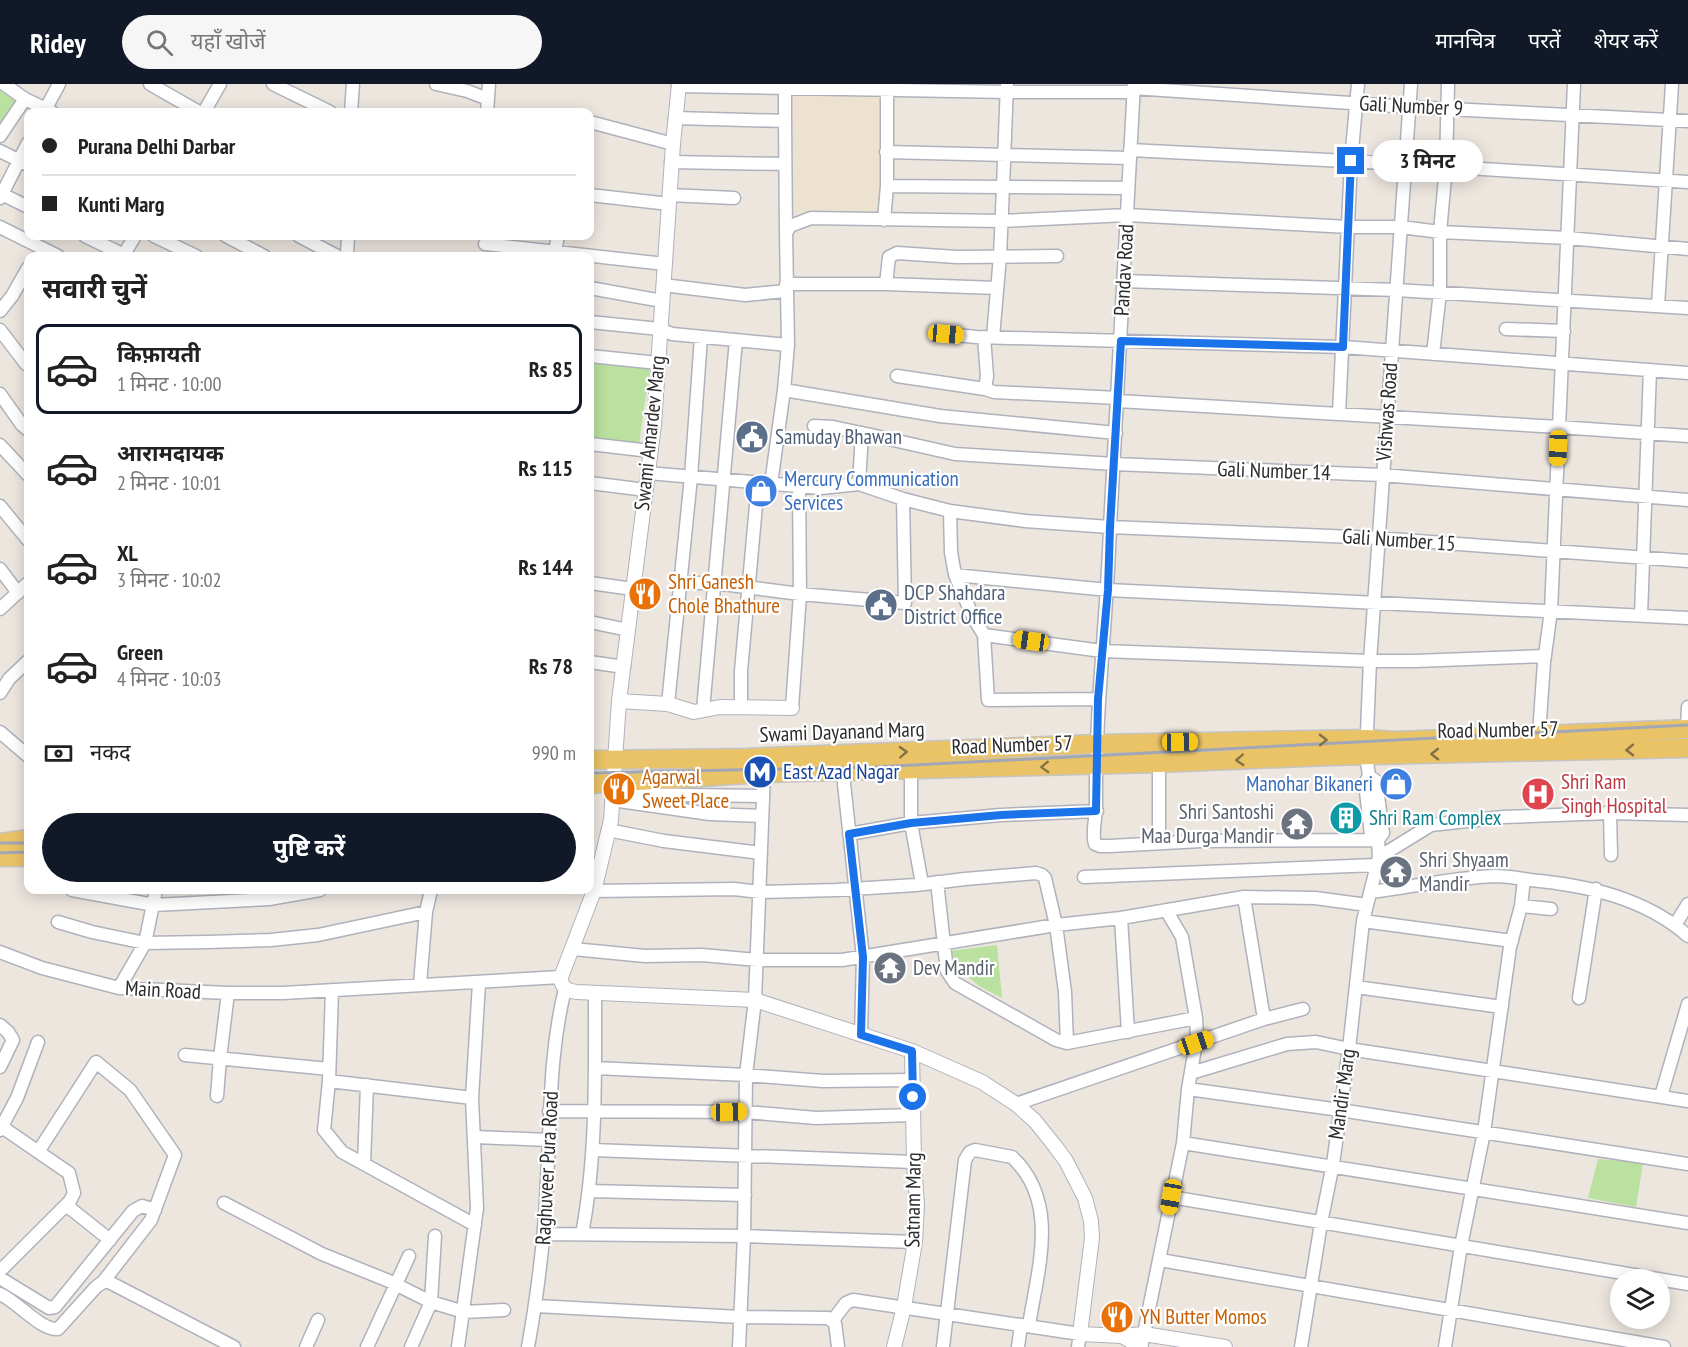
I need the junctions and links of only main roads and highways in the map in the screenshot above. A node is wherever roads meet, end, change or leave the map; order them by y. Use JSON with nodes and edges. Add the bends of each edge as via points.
{"nodes":[{"id":1,"x":1687,"y":729,"type":"edge"},
{"id":2,"x":1097,"y":738,"type":"joint"},
{"id":3,"x":1367,"y":739,"type":"junction"},
{"id":4,"x":1688,"y":748,"type":"edge"},
{"id":5,"x":594,"y":760,"type":"edge"},
{"id":6,"x":594,"y":785,"type":"edge"},
{"id":7,"x":24,"y":840,"type":"edge"},
{"id":8,"x":0,"y":843,"type":"edge"},
{"id":9,"x":0,"y":857,"type":"edge"},
{"id":10,"x":24,"y":857,"type":"edge"}],
"edges":[{"from":1,"to":3,"type":"main road","name":"Road Number 57"},
{"from":2,"to":3,"type":"main road","name":"Road Number 57","one_way":true},
{"from":5,"to":2,"type":"main road","name":"Swami Dayanand Marg","one_way":true,"via":[[746,758]]},
{"from":4,"to":3,"type":"main road","name":"Road Number 57","one_way":true},
{"from":3,"to":6,"type":"main road","name":"Road Number 57","one_way":true,"via":[[1159,763],[764,773],[612,792]]},
{"from":7,"to":8,"type":"main road"},
{"from":9,"to":10,"type":"main road"}]}
